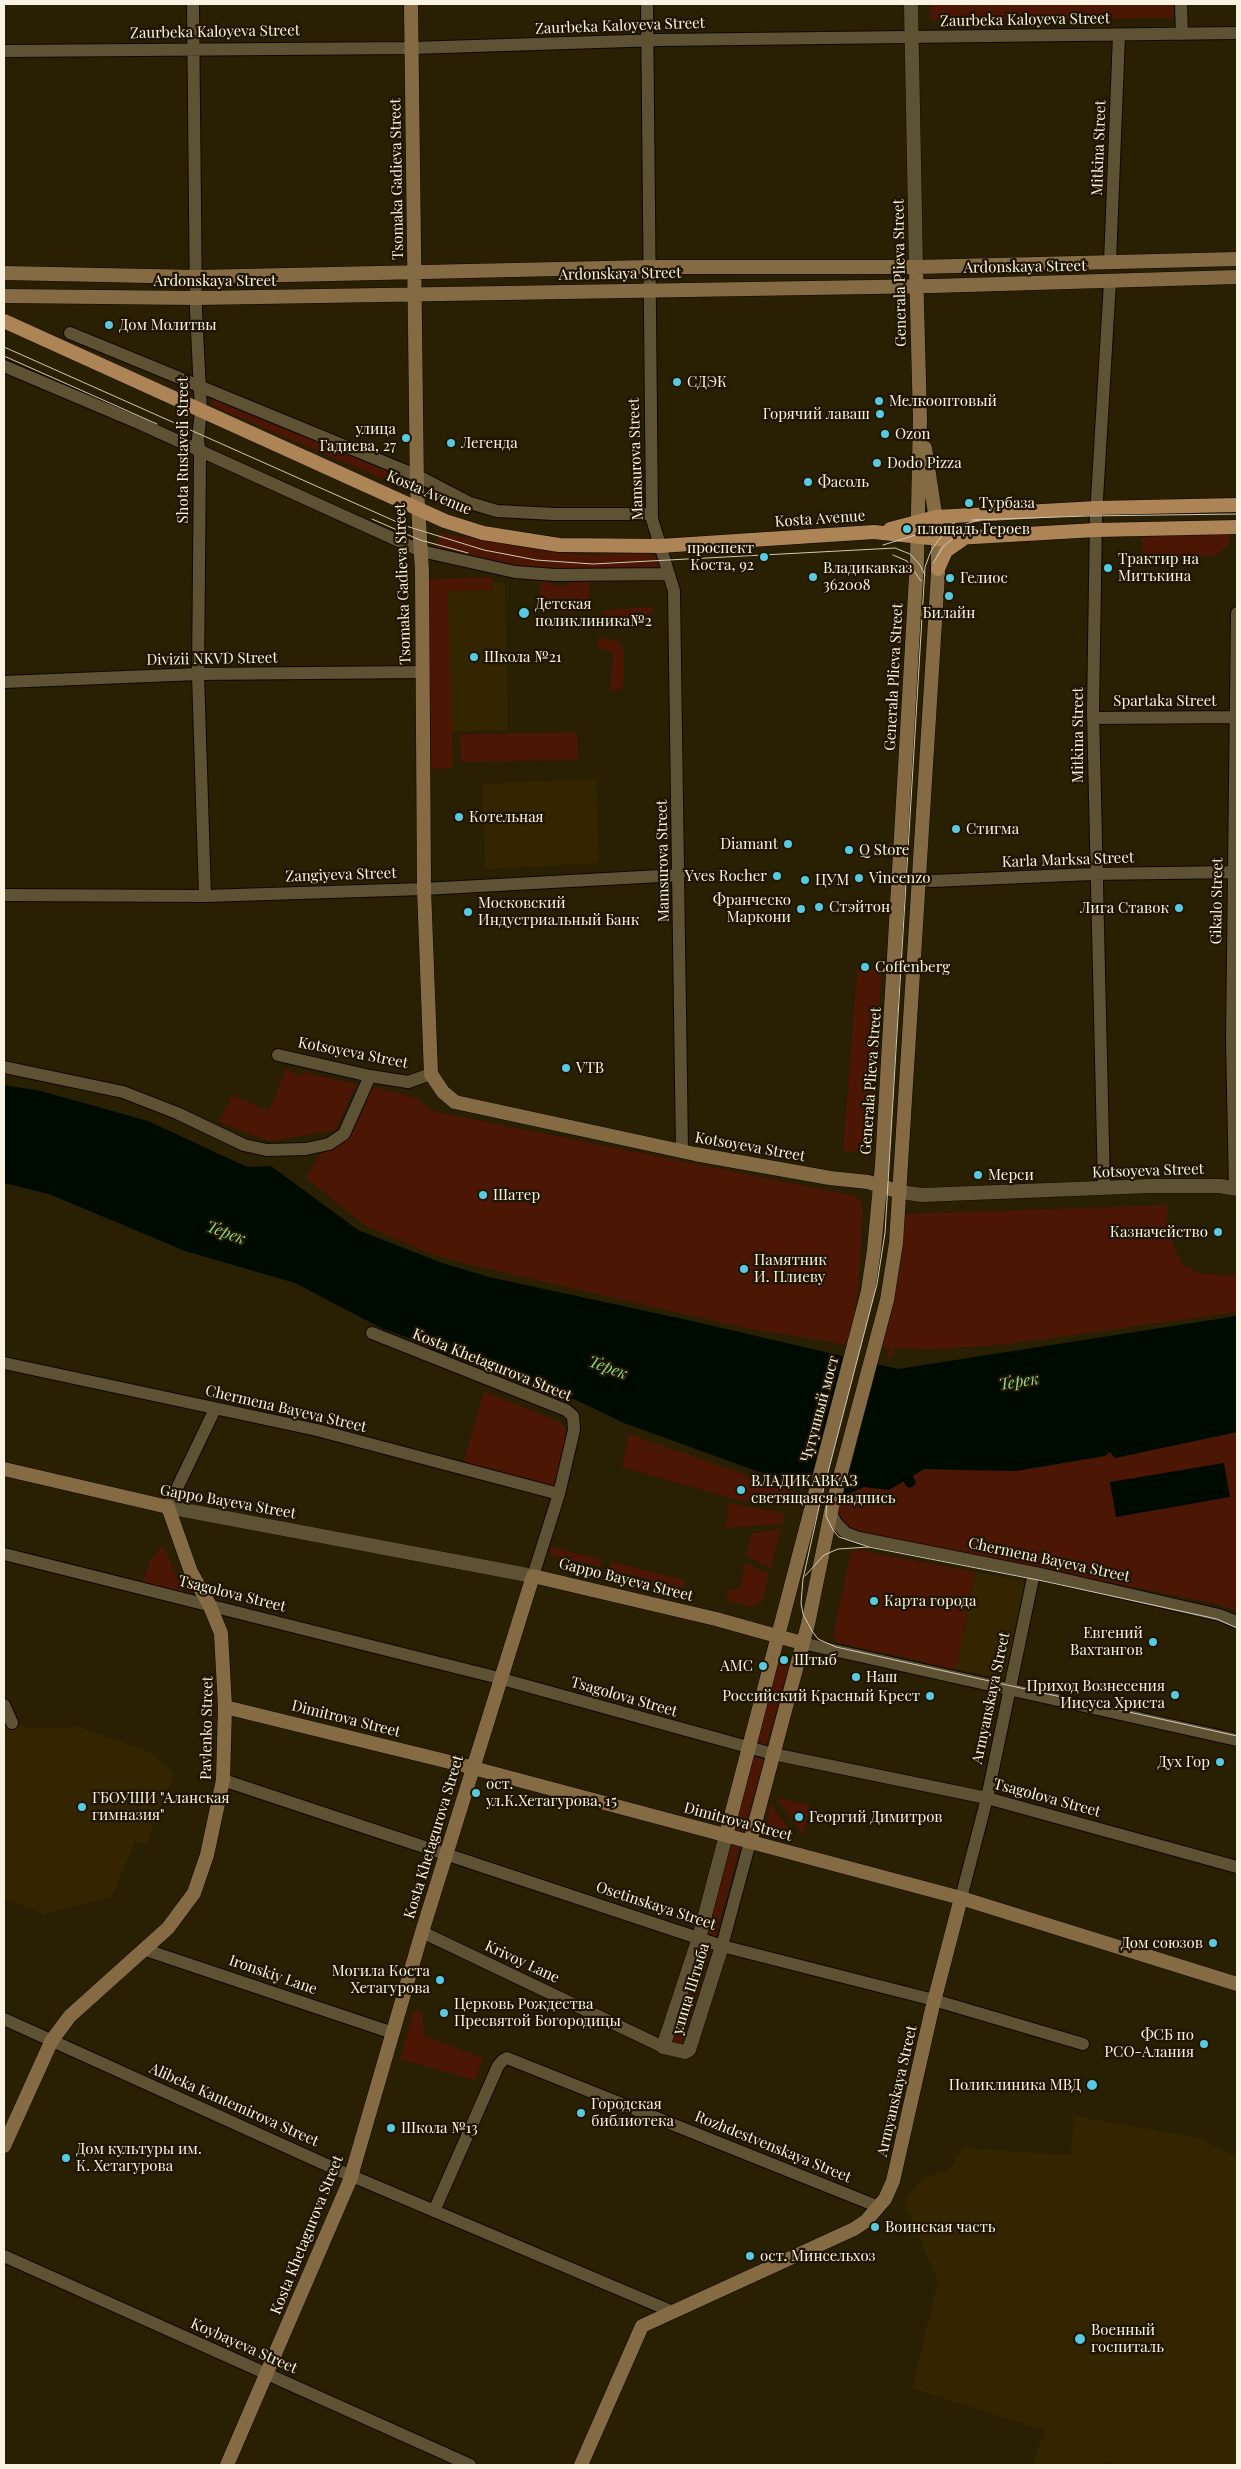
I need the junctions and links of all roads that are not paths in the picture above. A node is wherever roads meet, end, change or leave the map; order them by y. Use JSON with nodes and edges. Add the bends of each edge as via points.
{"nodes":[{"id":1,"x":193,"y":4,"type":"edge"},
{"id":2,"x":411,"y":4,"type":"edge"},
{"id":3,"x":647,"y":4,"type":"edge"},
{"id":4,"x":912,"y":4,"type":"edge"},
{"id":5,"x":1181,"y":4,"type":"edge"},
{"id":6,"x":1237,"y":33,"type":"edge"},
{"id":7,"x":1182,"y":34,"type":"junction"},
{"id":8,"x":1119,"y":35,"type":"junction"},
{"id":9,"x":912,"y":37,"type":"junction"},
{"id":10,"x":647,"y":41,"type":"junction"},
{"id":11,"x":412,"y":48,"type":"junction"},
{"id":12,"x":194,"y":49,"type":"junction"},
{"id":13,"x":4,"y":51,"type":"edge"},
{"id":14,"x":1237,"y":259,"type":"edge"},
{"id":15,"x":1110,"y":262,"type":"junction"},
{"id":16,"x":649,"y":267,"type":"junction"},
{"id":17,"x":916,"y":267,"type":"junction"},
{"id":18,"x":414,"y":272,"type":"junction"},
{"id":19,"x":4,"y":273,"type":"edge"},
{"id":20,"x":197,"y":276,"type":"junction"},
{"id":21,"x":1237,"y":277,"type":"edge"},
{"id":22,"x":1110,"y":281,"type":"junction"},
{"id":23,"x":917,"y":286,"type":"junction"},
{"id":24,"x":649,"y":290,"type":"junction"},
{"id":25,"x":415,"y":294,"type":"junction"},
{"id":26,"x":4,"y":296,"type":"edge"},
{"id":27,"x":197,"y":298,"type":"junction"},
{"id":28,"x":7,"y":324,"type":"edge"},
{"id":29,"x":70,"y":333,"type":"dead end"},
{"id":30,"x":4,"y":366,"type":"edge"},
{"id":31,"x":200,"y":386,"type":"junction"},
{"id":32,"x":201,"y":410,"type":"junction"},
{"id":33,"x":920,"y":419,"type":"junction"},
{"id":34,"x":199,"y":451,"type":"junction"},
{"id":35,"x":418,"y":476,"type":"junction"},
{"id":36,"x":1237,"y":505,"type":"edge"},
{"id":37,"x":417,"y":508,"type":"junction"},
{"id":38,"x":1096,"y":508,"type":"junction"},
{"id":39,"x":651,"y":514,"type":"junction"},
{"id":40,"x":936,"y":517,"type":"junction"},
{"id":41,"x":1237,"y":527,"type":"edge"},
{"id":42,"x":918,"y":529,"type":"junction"},
{"id":43,"x":1096,"y":530,"type":"junction"},
{"id":44,"x":967,"y":536,"type":"junction"},
{"id":45,"x":939,"y":538,"type":"junction"},
{"id":46,"x":660,"y":546,"type":"junction"},
{"id":47,"x":420,"y":551,"type":"junction"},
{"id":48,"x":938,"y":569,"type":"junction"},
{"id":49,"x":669,"y":574,"type":"junction"},
{"id":50,"x":1237,"y":613,"type":"edge"},
{"id":51,"x":422,"y":672,"type":"junction"},
{"id":52,"x":198,"y":674,"type":"junction"},
{"id":53,"x":4,"y":682,"type":"edge"},
{"id":54,"x":1236,"y":717,"type":"edge"},
{"id":55,"x":1093,"y":718,"type":"junction"},
{"id":56,"x":1236,"y":872,"type":"edge"},
{"id":57,"x":679,"y":875,"type":"junction"},
{"id":58,"x":1096,"y":875,"type":"junction"},
{"id":59,"x":899,"y":878,"type":"junction"},
{"id":60,"x":918,"y":880,"type":"junction"},
{"id":61,"x":424,"y":889,"type":"junction"},
{"id":62,"x":4,"y":895,"type":"edge"},
{"id":63,"x":205,"y":896,"type":"junction"},
{"id":64,"x":1234,"y":1040,"type":"edge"},
{"id":65,"x":278,"y":1055,"type":"dead end"},
{"id":66,"x":4,"y":1067,"type":"edge"},
{"id":67,"x":431,"y":1074,"type":"junction"},
{"id":68,"x":370,"y":1076,"type":"junction"},
{"id":69,"x":682,"y":1151,"type":"junction"},
{"id":70,"x":879,"y":1186,"type":"junction"},
{"id":71,"x":1104,"y":1188,"type":"junction"},
{"id":72,"x":1236,"y":1189,"type":"edge"},
{"id":73,"x":900,"y":1192,"type":"junction"},
{"id":74,"x":372,"y":1333,"type":"dead end"},
{"id":75,"x":852,"y":1349,"type":"joint"},
{"id":76,"x":4,"y":1363,"type":"edge"},
{"id":77,"x":215,"y":1409,"type":"junction"},
{"id":78,"x":4,"y":1469,"type":"edge"},
{"id":79,"x":559,"y":1494,"type":"junction"},
{"id":80,"x":168,"y":1507,"type":"junction"},
{"id":81,"x":832,"y":1510,"type":"junction"},
{"id":82,"x":4,"y":1554,"type":"edge"},
{"id":83,"x":1034,"y":1573,"type":"junction"},
{"id":84,"x":533,"y":1576,"type":"junction"},
{"id":85,"x":209,"y":1604,"type":"junction"},
{"id":86,"x":1237,"y":1622,"type":"edge"},
{"id":87,"x":778,"y":1635,"type":"junction"},
{"id":88,"x":802,"y":1643,"type":"junction"},
{"id":89,"x":501,"y":1679,"type":"junction"},
{"id":90,"x":1008,"y":1689,"type":"junction"},
{"id":91,"x":4,"y":1705,"type":"edge"},
{"id":92,"x":225,"y":1707,"type":"junction"},
{"id":93,"x":12,"y":1723,"type":"dead end"},
{"id":94,"x":1237,"y":1740,"type":"edge"},
{"id":95,"x":748,"y":1748,"type":"junction"},
{"id":96,"x":773,"y":1754,"type":"junction"},
{"id":97,"x":472,"y":1768,"type":"junction"},
{"id":98,"x":224,"y":1780,"type":"junction"},
{"id":99,"x":986,"y":1798,"type":"junction"},
{"id":100,"x":726,"y":1835,"type":"junction"},
{"id":101,"x":750,"y":1842,"type":"junction"},
{"id":102,"x":448,"y":1854,"type":"junction"},
{"id":103,"x":1237,"y":1868,"type":"edge"},
{"id":104,"x":961,"y":1898,"type":"junction"},
{"id":105,"x":422,"y":1932,"type":"junction"},
{"id":106,"x":699,"y":1938,"type":"junction"},
{"id":107,"x":722,"y":1946,"type":"junction"},
{"id":108,"x":143,"y":1949,"type":"junction"},
{"id":109,"x":1237,"y":1984,"type":"edge"},
{"id":110,"x":934,"y":2000,"type":"junction"},
{"id":111,"x":4,"y":2019,"type":"edge"},
{"id":112,"x":393,"y":2033,"type":"junction"},
{"id":113,"x":52,"y":2040,"type":"junction"},
{"id":114,"x":1083,"y":2044,"type":"dead end"},
{"id":115,"x":664,"y":2047,"type":"junction"},
{"id":116,"x":4,"y":2146,"type":"edge"},
{"id":117,"x":351,"y":2175,"type":"junction"},
{"id":118,"x":879,"y":2207,"type":"junction"},
{"id":119,"x":434,"y":2211,"type":"junction"},
{"id":120,"x":4,"y":2256,"type":"edge"},
{"id":121,"x":673,"y":2312,"type":"junction"},
{"id":122,"x":267,"y":2374,"type":"junction"},
{"id":123,"x":227,"y":2465,"type":"edge"},
{"id":124,"x":470,"y":2465,"type":"edge"},
{"id":125,"x":581,"y":2465,"type":"edge"}],
"edges":[{"from":1,"to":12,"type":"street","name":"Shota Rustaveli Street"},
{"from":2,"to":11,"type":"main road","name":"Tsomaka Gadieva Street"},
{"from":3,"to":10,"type":"street","name":"Mamsurova Street"},
{"from":4,"to":9,"type":"street","name":"Generala Plieva Street"},
{"from":5,"to":7,"type":"street"},
{"from":6,"to":7,"type":"street","name":"Zaurbeka Kaloyeva Street"},
{"from":7,"to":8,"type":"street","name":"Zaurbeka Kaloyeva Street"},
{"from":8,"to":9,"type":"street","name":"Zaurbeka Kaloyeva Street"},
{"from":8,"to":15,"type":"street","name":"Mitkina Street"},
{"from":9,"to":10,"type":"street","name":"Zaurbeka Kaloyeva Street"},
{"from":9,"to":17,"type":"street","name":"Generala Plieva Street"},
{"from":10,"to":11,"type":"street","name":"Zaurbeka Kaloyeva Street"},
{"from":10,"to":16,"type":"street","name":"Mamsurova Street"},
{"from":11,"to":12,"type":"street","name":"Zaurbeka Kaloyeva Street"},
{"from":11,"to":18,"type":"main road","name":"Tsomaka Gadieva Street"},
{"from":12,"to":13,"type":"street","name":"Zaurbeka Kaloyeva Street"},
{"from":12,"to":20,"type":"street","name":"Shota Rustaveli Street"},
{"from":14,"to":15,"type":"main road","name":"Ardonskaya Street"},
{"from":15,"to":17,"type":"main road","name":"Ardonskaya Street"},
{"from":16,"to":17,"type":"main road","name":"Ardonskaya Street"},
{"from":16,"to":18,"type":"main road","name":"Ardonskaya Street"},
{"from":16,"to":24,"type":"street","name":"Mamsurova Street"},
{"from":17,"to":23,"type":"main road","name":"Generala Plieva Street"},
{"from":18,"to":20,"type":"main road","name":"Ardonskaya Street"},
{"from":18,"to":25,"type":"main road","name":"Tsomaka Gadieva Street"},
{"from":19,"to":20,"type":"main road","name":"Ardonskaya Street"},
{"from":20,"to":27,"type":"street","name":"Shota Rustaveli Street"},
{"from":21,"to":22,"type":"main road","name":"Ardonskaya Street"},
{"from":22,"to":23,"type":"main road","name":"Ardonskaya Street"},
{"from":22,"to":38,"type":"street","name":"Mitkina Street"},
{"from":23,"to":24,"type":"main road","name":"Ardonskaya Street"},
{"from":23,"to":33,"type":"main road","name":"Generala Plieva Street"},
{"from":24,"to":25,"type":"main road","name":"Ardonskaya Street"},
{"from":24,"to":39,"type":"street","name":"Mamsurova Street"},
{"from":25,"to":27,"type":"main road","name":"Ardonskaya Street"},
{"from":25,"to":35,"type":"main road","name":"Tsomaka Gadieva Street"},
{"from":26,"to":27,"type":"main road","name":"Ardonskaya Street"},
{"from":27,"to":31,"type":"street","name":"Shota Rustaveli Street"},
{"from":28,"to":32,"type":"main road","name":"Kosta Avenue"},
{"from":29,"to":31,"type":"street"},
{"from":30,"to":34,"type":"street"},
{"from":31,"to":32,"type":"street","name":"Shota Rustaveli Street"},
{"from":31,"to":35,"type":"street"},
{"from":32,"to":34,"type":"street","name":"Shota Rustaveli Street"},
{"from":32,"to":37,"type":"main road","name":"Kosta Avenue"},
{"from":33,"to":40,"type":"main road"},
{"from":33,"to":42,"type":"main road","name":"Generala Plieva Street"},
{"from":34,"to":47,"type":"street"},
{"from":34,"to":52,"type":"street","name":"Shota Rustaveli Street"},
{"from":35,"to":37,"type":"main road","name":"Tsomaka Gadieva Street"},
{"from":35,"to":39,"type":"street","via":[[470,503],[497,511]]},
{"from":36,"to":38,"type":"main road","name":"Kosta Avenue"},
{"from":37,"to":46,"type":"main road","name":"Kosta Avenue","via":[[445,521],[483,532],[560,546]]},
{"from":37,"to":47,"type":"main road","name":"Tsomaka Gadieva Street"},
{"from":38,"to":40,"type":"main road","name":"Kosta Avenue"},
{"from":38,"to":43,"type":"street","name":"Mitkina Street"},
{"from":39,"to":46,"type":"street","name":"Mamsurova Street"},
{"from":40,"to":42,"type":"main road","name":"Kosta Avenue"},
{"from":40,"to":45,"type":"main road"},
{"from":41,"to":43,"type":"main road","name":"Kosta Avenue"},
{"from":42,"to":45,"type":"main road","name":"Kosta Avenue"},
{"from":42,"to":46,"type":"main road","name":"Kosta Avenue"},
{"from":42,"to":59,"type":"main road","name":"Generala Plieva Street"},
{"from":43,"to":44,"type":"main road","name":"Kosta Avenue"},
{"from":43,"to":55,"type":"street","name":"Mitkina Street"},
{"from":44,"to":45,"type":"main road","name":"Kosta Avenue"},
{"from":44,"to":48,"type":"main road","via":[[946,551]]},
{"from":45,"to":48,"type":"main road"},
{"from":46,"to":49,"type":"street","name":"Mamsurova Street"},
{"from":47,"to":49,"type":"street","via":[[515,572]]},
{"from":47,"to":51,"type":"main road","name":"Tsomaka Gadieva Street"},
{"from":48,"to":60,"type":"main road"},
{"from":49,"to":57,"type":"street","name":"Mamsurova Street","via":[[674,591]]},
{"from":50,"to":54,"type":"street","name":"Gikalo Street"},
{"from":51,"to":52,"type":"street","name":"Divizii NKVD Street"},
{"from":51,"to":61,"type":"main road","name":"Tsomaka Gadieva Street"},
{"from":52,"to":53,"type":"street","name":"Divizii NKVD Street"},
{"from":52,"to":63,"type":"street","name":"Shota Rustaveli Street"},
{"from":54,"to":55,"type":"street","name":"Spartaka Street"},
{"from":54,"to":56,"type":"street","name":"Gikalo Street"},
{"from":55,"to":58,"type":"street","name":"Mitkina Street"},
{"from":56,"to":58,"type":"street","name":"Karla Marksa Street"},
{"from":56,"to":64,"type":"street","name":"Gikalo Street"},
{"from":57,"to":61,"type":"street","name":"Zangiyeva Street"},
{"from":57,"to":69,"type":"street","name":"Mamsurova Street"},
{"from":58,"to":60,"type":"street","name":"Karla Marksa Street"},
{"from":58,"to":71,"type":"street","name":"Mitkina Street"},
{"from":59,"to":60,"type":"street","name":"Karla Marksa Street"},
{"from":59,"to":70,"type":"main road","name":"Generala Plieva Street"},
{"from":60,"to":73,"type":"main road"},
{"from":61,"to":63,"type":"street","name":"Zangiyeva Street"},
{"from":61,"to":67,"type":"main road","name":"Tsomaka Gadieva Street"},
{"from":62,"to":63,"type":"street","name":"Zangiyeva Street"},
{"from":64,"to":72,"type":"street","name":"Gikalo Street"},
{"from":65,"to":68,"type":"street","name":"Kotsoyeva Street"},
{"from":66,"to":68,"type":"street","via":[[123,1092],[177,1112],[244,1145],[267,1150],[306,1149],[329,1144],[344,1134]]},
{"from":67,"to":68,"type":"street","name":"Kotsoyeva Street","via":[[408,1082]]},
{"from":67,"to":69,"type":"main road","name":"Kotsoyeva Street","via":[[443,1092],[455,1102]]},
{"from":69,"to":70,"type":"main road","name":"Kotsoyeva Street"},
{"from":70,"to":73,"type":"main road","name":"Kotsoyeva Street"},
{"from":70,"to":75,"type":"main road","name":"Generala Plieva Street","via":[[868,1292]]},
{"from":71,"to":72,"type":"street","name":"Kotsoyeva Street","via":[[1220,1186]]},
{"from":71,"to":73,"type":"street","name":"Kotsoyeva Street","via":[[922,1196]]},
{"from":73,"to":81,"type":"main road","via":[[892,1270]]},
{"from":74,"to":79,"type":"street","name":"Kosta Khetagurova Street","via":[[566,1410],[573,1416],[574,1430]]},
{"from":75,"to":87,"type":"main road","name":"Чугунный мост"},
{"from":76,"to":77,"type":"street","name":"Chermena Bayeva Street"},
{"from":77,"to":79,"type":"street","name":"Chermena Bayeva Street","via":[[317,1430]]},
{"from":77,"to":80,"type":"street"},
{"from":78,"to":80,"type":"main road","name":"Gappo Bayeva Street"},
{"from":79,"to":84,"type":"street","name":"Kosta Khetagurova Street"},
{"from":80,"to":84,"type":"street","name":"Gappo Bayeva Street"},
{"from":80,"to":85,"type":"main road","name":"Pavlenko Street","via":[[191,1572]]},
{"from":81,"to":83,"type":"street","name":"Chermena Bayeva Street","via":[[836,1523],[853,1536]]},
{"from":81,"to":88,"type":"main road","name":"улица Штыба"},
{"from":82,"to":85,"type":"street","name":"Tsagolova Street"},
{"from":83,"to":86,"type":"street","name":"Chermena Bayeva Street"},
{"from":83,"to":90,"type":"street","name":"Armyanskaya Street"},
{"from":84,"to":87,"type":"main road","name":"Gappo Bayeva Street"},
{"from":84,"to":89,"type":"main road","name":"Kosta Khetagurova Street"},
{"from":85,"to":89,"type":"street","name":"Tsagolova Street"},
{"from":85,"to":92,"type":"main road","name":"Pavlenko Street","via":[[221,1633]]},
{"from":87,"to":88,"type":"main road","name":"Gappo Bayeva Street"},
{"from":87,"to":95,"type":"main road","name":"улица Штыба"},
{"from":88,"to":90,"type":"street","name":"Gappo Bayeva Street"},
{"from":88,"to":96,"type":"main road","name":"улица Штыба"},
{"from":89,"to":95,"type":"street","name":"Tsagolova Street"},
{"from":89,"to":97,"type":"main road","name":"Kosta Khetagurova Street"},
{"from":90,"to":94,"type":"street","name":"Gappo Bayeva Street"},
{"from":90,"to":99,"type":"street","name":"Armyanskaya Street"},
{"from":91,"to":93,"type":"street"},
{"from":92,"to":97,"type":"main road","name":"Dimitrova Street"},
{"from":92,"to":98,"type":"main road","name":"Pavlenko Street"},
{"from":95,"to":96,"type":"street","name":"Tsagolova Street"},
{"from":95,"to":100,"type":"main road","name":"улица Штыба"},
{"from":96,"to":99,"type":"street","name":"Tsagolova Street"},
{"from":96,"to":101,"type":"main road","name":"улица Штыба"},
{"from":97,"to":100,"type":"main road","name":"Dimitrova Street"},
{"from":97,"to":102,"type":"main road","name":"Kosta Khetagurova Street"},
{"from":98,"to":102,"type":"street","name":"Osetinskaya Street"},
{"from":98,"to":108,"type":"main road","name":"Pavlenko Street","via":[[207,1855],[194,1893],[168,1928]]},
{"from":99,"to":103,"type":"street","name":"Tsagolova Street"},
{"from":99,"to":104,"type":"street","name":"Armyanskaya Street"},
{"from":100,"to":101,"type":"main road","name":"Dimitrova Street"},
{"from":100,"to":106,"type":"street","name":"улица Штыба"},
{"from":101,"to":104,"type":"main road","name":"Dimitrova Street"},
{"from":101,"to":107,"type":"street","name":"улица Штыба"},
{"from":102,"to":105,"type":"main road","name":"Kosta Khetagurova Street"},
{"from":102,"to":106,"type":"street","name":"Osetinskaya Street"},
{"from":104,"to":109,"type":"main road","name":"Dimitrova Street"},
{"from":104,"to":110,"type":"main road","name":"Armyanskaya Street"},
{"from":105,"to":112,"type":"main road","name":"Kosta Khetagurova Street"},
{"from":105,"to":115,"type":"street","name":"Krivoy Lane"},
{"from":106,"to":107,"type":"street","name":"Osetinskaya Street"},
{"from":106,"to":115,"type":"street","name":"улица Штыба"},
{"from":107,"to":110,"type":"street","name":"Osetinskaya Street"},
{"from":107,"to":115,"type":"street","name":"улица Штыба","via":[[689,2050]]},
{"from":108,"to":112,"type":"street","name":"Ironskiy Lane"},
{"from":108,"to":113,"type":"main road","name":"Pavlenko Street","via":[[70,2016]]},
{"from":110,"to":114,"type":"street","name":"Osetinskaya Street"},
{"from":110,"to":118,"type":"main road","name":"Armyanskaya Street","via":[[893,2181]]},
{"from":111,"to":113,"type":"street","name":"Alibeka Kantemirova Street"},
{"from":112,"to":117,"type":"main road","name":"Kosta Khetagurova Street"},
{"from":113,"to":116,"type":"main road","name":"Pavlenko Street"},
{"from":113,"to":117,"type":"street","name":"Alibeka Kantemirova Street"},
{"from":117,"to":119,"type":"street","name":"Alibeka Kantemirova Street"},
{"from":117,"to":122,"type":"main road","name":"Kosta Khetagurova Street"},
{"from":118,"to":119,"type":"street","name":"Rozhdestvenskaya Street","via":[[507,2058],[498,2066]]},
{"from":118,"to":121,"type":"main road","name":"Armyanskaya Street","via":[[854,2229]]},
{"from":119,"to":121,"type":"street","name":"Alibeka Kantemirova Street"},
{"from":120,"to":122,"type":"street","name":"Koybayeva Street"},
{"from":121,"to":125,"type":"main road","name":"Armyanskaya Street","via":[[642,2326]]},
{"from":122,"to":123,"type":"main road","name":"Kosta Khetagurova Street"},
{"from":122,"to":124,"type":"street","name":"Koybayeva Street"}]}
